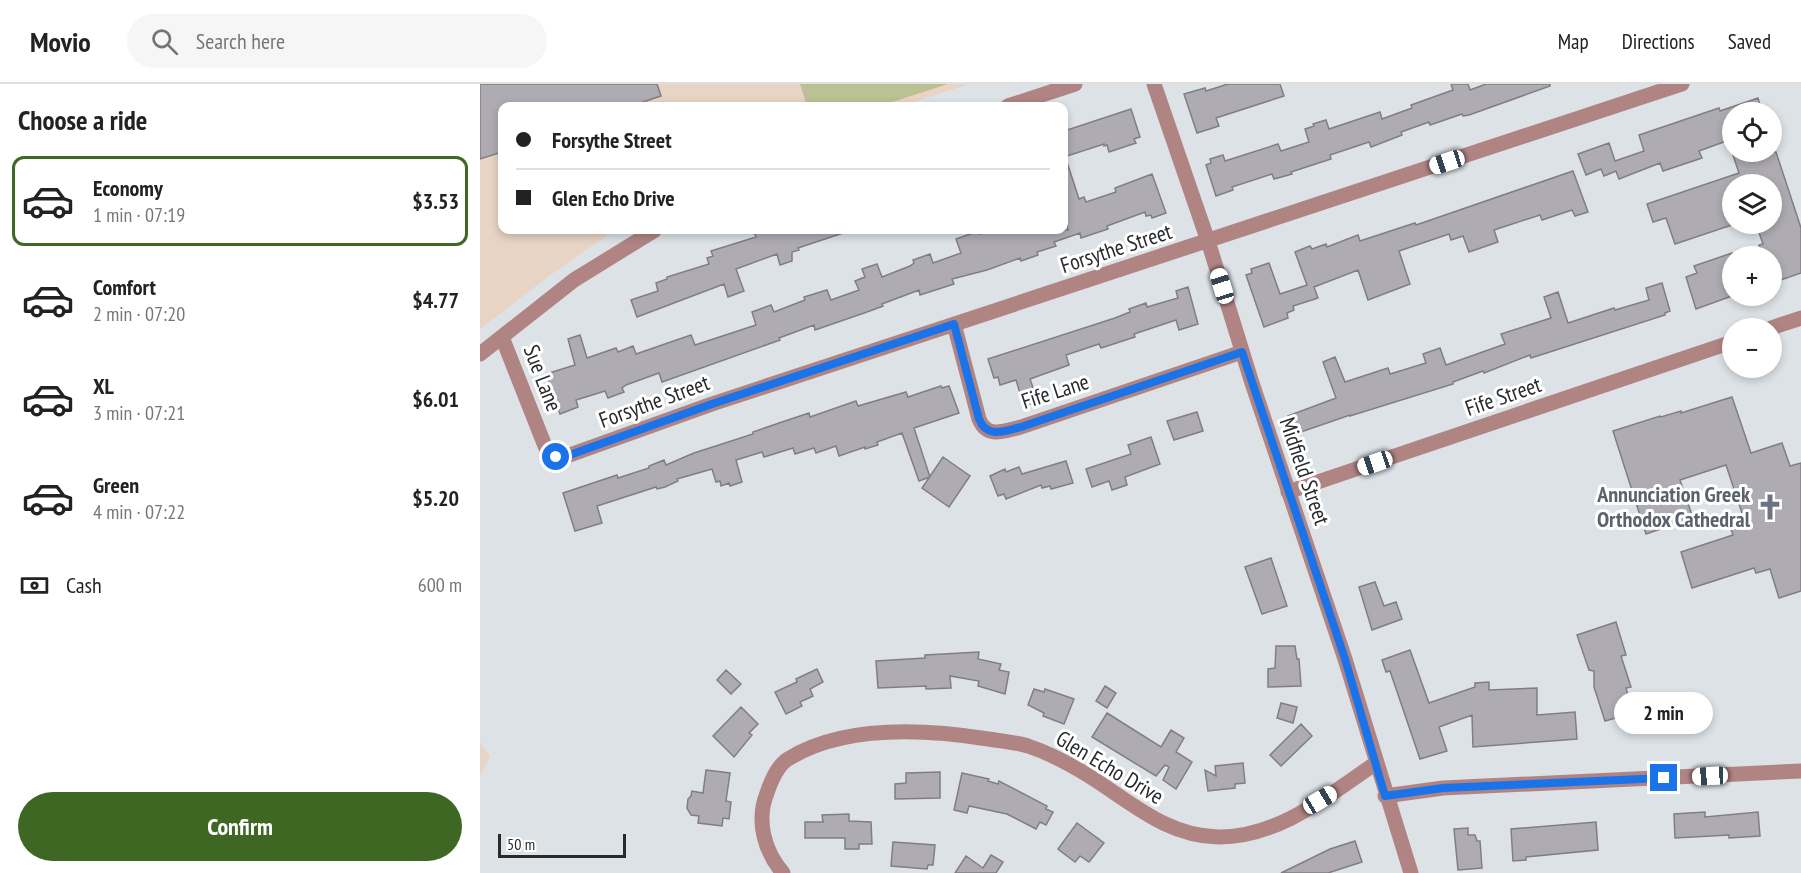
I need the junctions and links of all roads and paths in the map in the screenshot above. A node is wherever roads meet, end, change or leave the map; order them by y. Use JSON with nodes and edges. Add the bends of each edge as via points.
{"nodes":[{"id":1,"x":1075,"y":84,"type":"edge"},
{"id":2,"x":1154,"y":84,"type":"edge"},
{"id":3,"x":1682,"y":84,"type":"edge"},
{"id":4,"x":1020,"y":102,"type":"edge"},
{"id":5,"x":649,"y":234,"type":"edge"},
{"id":6,"x":1208,"y":241,"type":"junction"},
{"id":7,"x":1801,"y":318,"type":"edge"},
{"id":8,"x":954,"y":324,"type":"junction"},
{"id":9,"x":1782,"y":324,"type":"edge"},
{"id":10,"x":502,"y":337,"type":"junction"},
{"id":11,"x":1722,"y":345,"type":"edge"},
{"id":12,"x":1242,"y":352,"type":"junction"},
{"id":13,"x":480,"y":354,"type":"edge"},
{"id":14,"x":564,"y":457,"type":"joint"},
{"id":15,"x":1288,"y":492,"type":"junction"},
{"id":16,"x":1376,"y":763,"type":"junction"},
{"id":17,"x":1801,"y":771,"type":"edge"},
{"id":18,"x":1385,"y":796,"type":"junction"},
{"id":19,"x":783,"y":873,"type":"edge"},
{"id":20,"x":1411,"y":873,"type":"edge"}],
"edges":[{"from":1,"to":4,"type":"street"},
{"from":2,"to":6,"type":"street","name":"Midfield Street"},
{"from":3,"to":6,"type":"street","name":"Forsythe Street"},
{"from":5,"to":10,"type":"street","via":[[574,280]]},
{"from":6,"to":8,"type":"street","name":"Forsythe Street"},
{"from":6,"to":12,"type":"street","name":"Midfield Street"},
{"from":7,"to":9,"type":"street"},
{"from":8,"to":12,"type":"street","name":"Fife Lane","via":[[979,419],[987,430],[995,433]]},
{"from":8,"to":14,"type":"street","name":"Forsythe Street"},
{"from":10,"to":13,"type":"street"},
{"from":10,"to":14,"type":"street","name":"Sue Lane","via":[[544,446],[556,457]]},
{"from":11,"to":15,"type":"street","name":"Fife Street"},
{"from":12,"to":15,"type":"street","name":"Midfield Street"},
{"from":15,"to":16,"type":"street","name":"Midfield Street"},
{"from":16,"to":18,"type":"street","name":"Midfield Street"},
{"from":16,"to":19,"type":"street","name":"Glen Echo Drive","via":[[1284,822],[1262,831],[1219,837],[1167,827],[1059,759],[1027,746],[920,732],[850,736],[786,759],[771,780],[764,800],[763,832]]},
{"from":17,"to":18,"type":"street","via":[[1443,788]]},
{"from":18,"to":20,"type":"street","name":"Midfield Street"}]}
